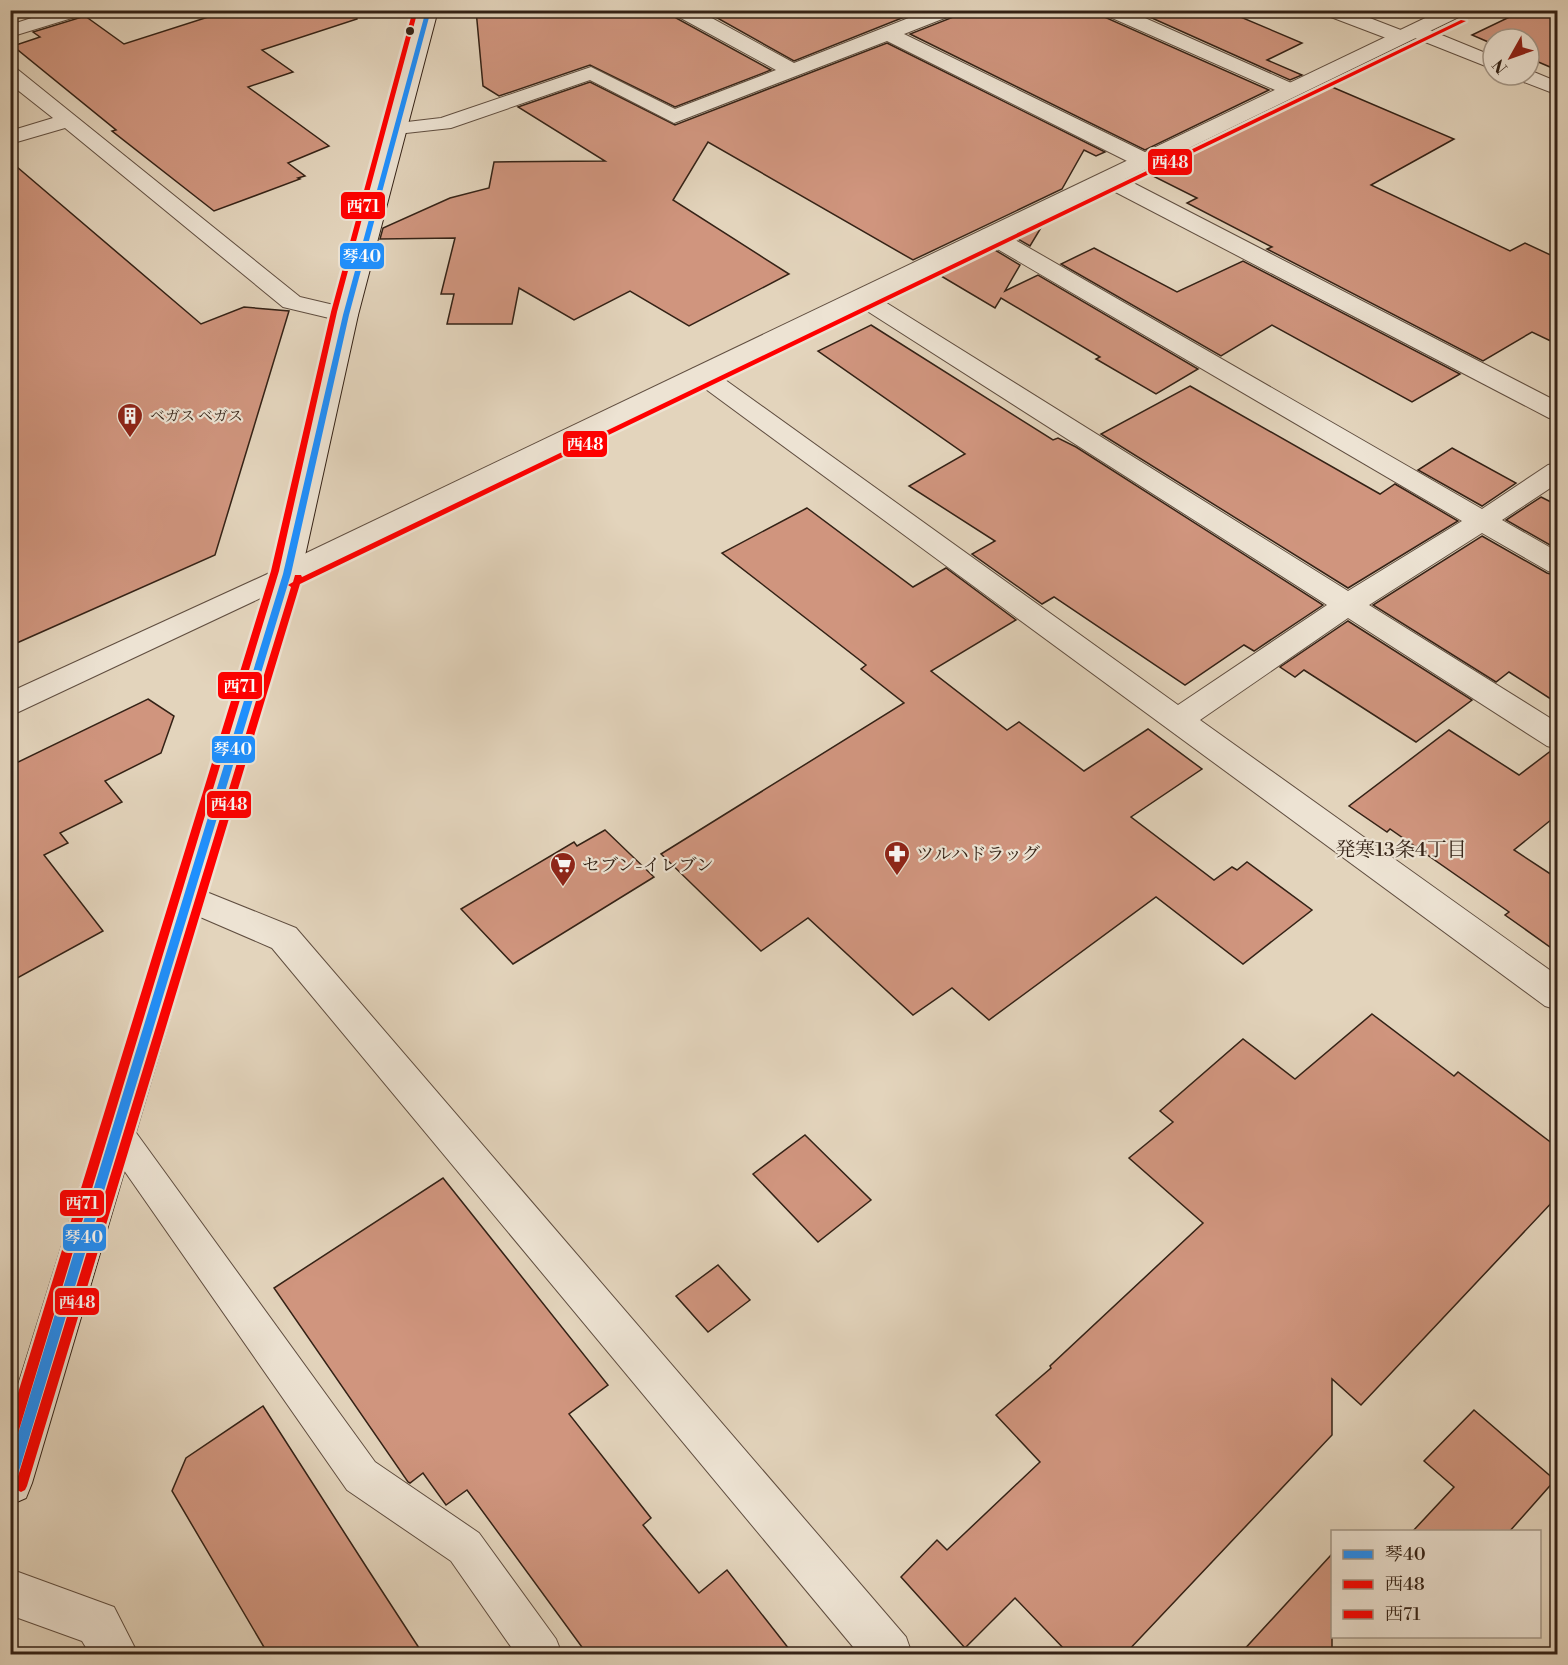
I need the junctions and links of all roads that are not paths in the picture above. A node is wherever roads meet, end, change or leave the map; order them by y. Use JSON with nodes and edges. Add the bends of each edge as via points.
{"nodes":[{"id":1,"x":78,"y":10,"type":"edge"},
{"id":2,"x":429,"y":10,"type":"edge"},
{"id":3,"x":688,"y":10,"type":"edge"},
{"id":4,"x":948,"y":10,"type":"edge"},
{"id":5,"x":1110,"y":10,"type":"edge"},
{"id":6,"x":1330,"y":10,"type":"edge"},
{"id":7,"x":1458,"y":10,"type":"edge"},
{"id":8,"x":10,"y":31,"type":"edge"},
{"id":9,"x":889,"y":34,"type":"junction"},
{"id":10,"x":1408,"y":34,"type":"junction"},
{"id":11,"x":1481,"y":59,"type":"edge"},
{"id":12,"x":793,"y":71,"type":"junction"},
{"id":13,"x":10,"y":73,"type":"edge"},
{"id":14,"x":1541,"y":83,"type":"edge"},
{"id":15,"x":1557,"y":89,"type":"edge"},
{"id":16,"x":1291,"y":90,"type":"junction"},
{"id":17,"x":69,"y":120,"type":"junction"},
{"id":18,"x":397,"y":128,"type":"junction"},
{"id":19,"x":10,"y":138,"type":"edge"},
{"id":20,"x":1146,"y":161,"type":"junction"},
{"id":21,"x":1108,"y":179,"type":"junction"},
{"id":22,"x":990,"y":236,"type":"junction"},
{"id":23,"x":861,"y":297,"type":"junction"},
{"id":24,"x":346,"y":315,"type":"junction"},
{"id":25,"x":701,"y":374,"type":"junction"},
{"id":26,"x":1557,"y":412,"type":"edge"},
{"id":27,"x":1557,"y":471,"type":"edge"},
{"id":28,"x":1482,"y":521,"type":"junction"},
{"id":29,"x":1557,"y":565,"type":"edge"},
{"id":30,"x":287,"y":574,"type":"junction"},
{"id":31,"x":1347,"y":605,"type":"junction"},
{"id":32,"x":10,"y":705,"type":"edge"},
{"id":33,"x":1178,"y":720,"type":"junction"},
{"id":34,"x":1557,"y":738,"type":"edge"},
{"id":35,"x":189,"y":898,"type":"junction"},
{"id":36,"x":1557,"y":996,"type":"edge"},
{"id":37,"x":117,"y":1133,"type":"junction"},
{"id":38,"x":10,"y":1483,"type":"edge"},
{"id":39,"x":10,"y":1592,"type":"edge"},
{"id":40,"x":115,"y":1654,"type":"edge"},
{"id":41,"x":541,"y":1654,"type":"edge"},
{"id":42,"x":889,"y":1654,"type":"edge"}],
"edges":[{"from":1,"to":8,"type":"street"},
{"from":2,"to":18,"type":"street"},
{"from":3,"to":12,"type":"street","via":[[684,12]]},
{"from":4,"to":9,"type":"street"},
{"from":5,"to":16,"type":"street"},
{"from":6,"to":10,"type":"street"},
{"from":7,"to":10,"type":"street"},
{"from":9,"to":12,"type":"street"},
{"from":9,"to":20,"type":"street"},
{"from":10,"to":11,"type":"street"},
{"from":10,"to":16,"type":"street"},
{"from":12,"to":18,"type":"street","via":[[674,117],[591,73],[444,124]]},
{"from":13,"to":17,"type":"street"},
{"from":14,"to":15,"type":"street"},
{"from":16,"to":20,"type":"street"},
{"from":17,"to":19,"type":"street"},
{"from":17,"to":24,"type":"street","via":[[292,302]]},
{"from":18,"to":24,"type":"street"},
{"from":20,"to":21,"type":"street"},
{"from":21,"to":22,"type":"street"},
{"from":21,"to":26,"type":"street"},
{"from":22,"to":23,"type":"street"},
{"from":22,"to":28,"type":"street"},
{"from":23,"to":25,"type":"street"},
{"from":23,"to":31,"type":"street"},
{"from":24,"to":30,"type":"street"},
{"from":25,"to":30,"type":"street"},
{"from":25,"to":33,"type":"street"},
{"from":27,"to":28,"type":"street"},
{"from":28,"to":29,"type":"street"},
{"from":28,"to":31,"type":"street"},
{"from":30,"to":32,"type":"street"},
{"from":30,"to":35,"type":"street"},
{"from":31,"to":33,"type":"street"},
{"from":31,"to":34,"type":"street"},
{"from":33,"to":36,"type":"street"},
{"from":35,"to":37,"type":"street"},
{"from":35,"to":42,"type":"street","via":[[284,938]]},
{"from":37,"to":38,"type":"street"},
{"from":37,"to":41,"type":"lane","via":[[361,1476],[465,1547]]},
{"from":39,"to":40,"type":"street","via":[[98,1623]]}]}
